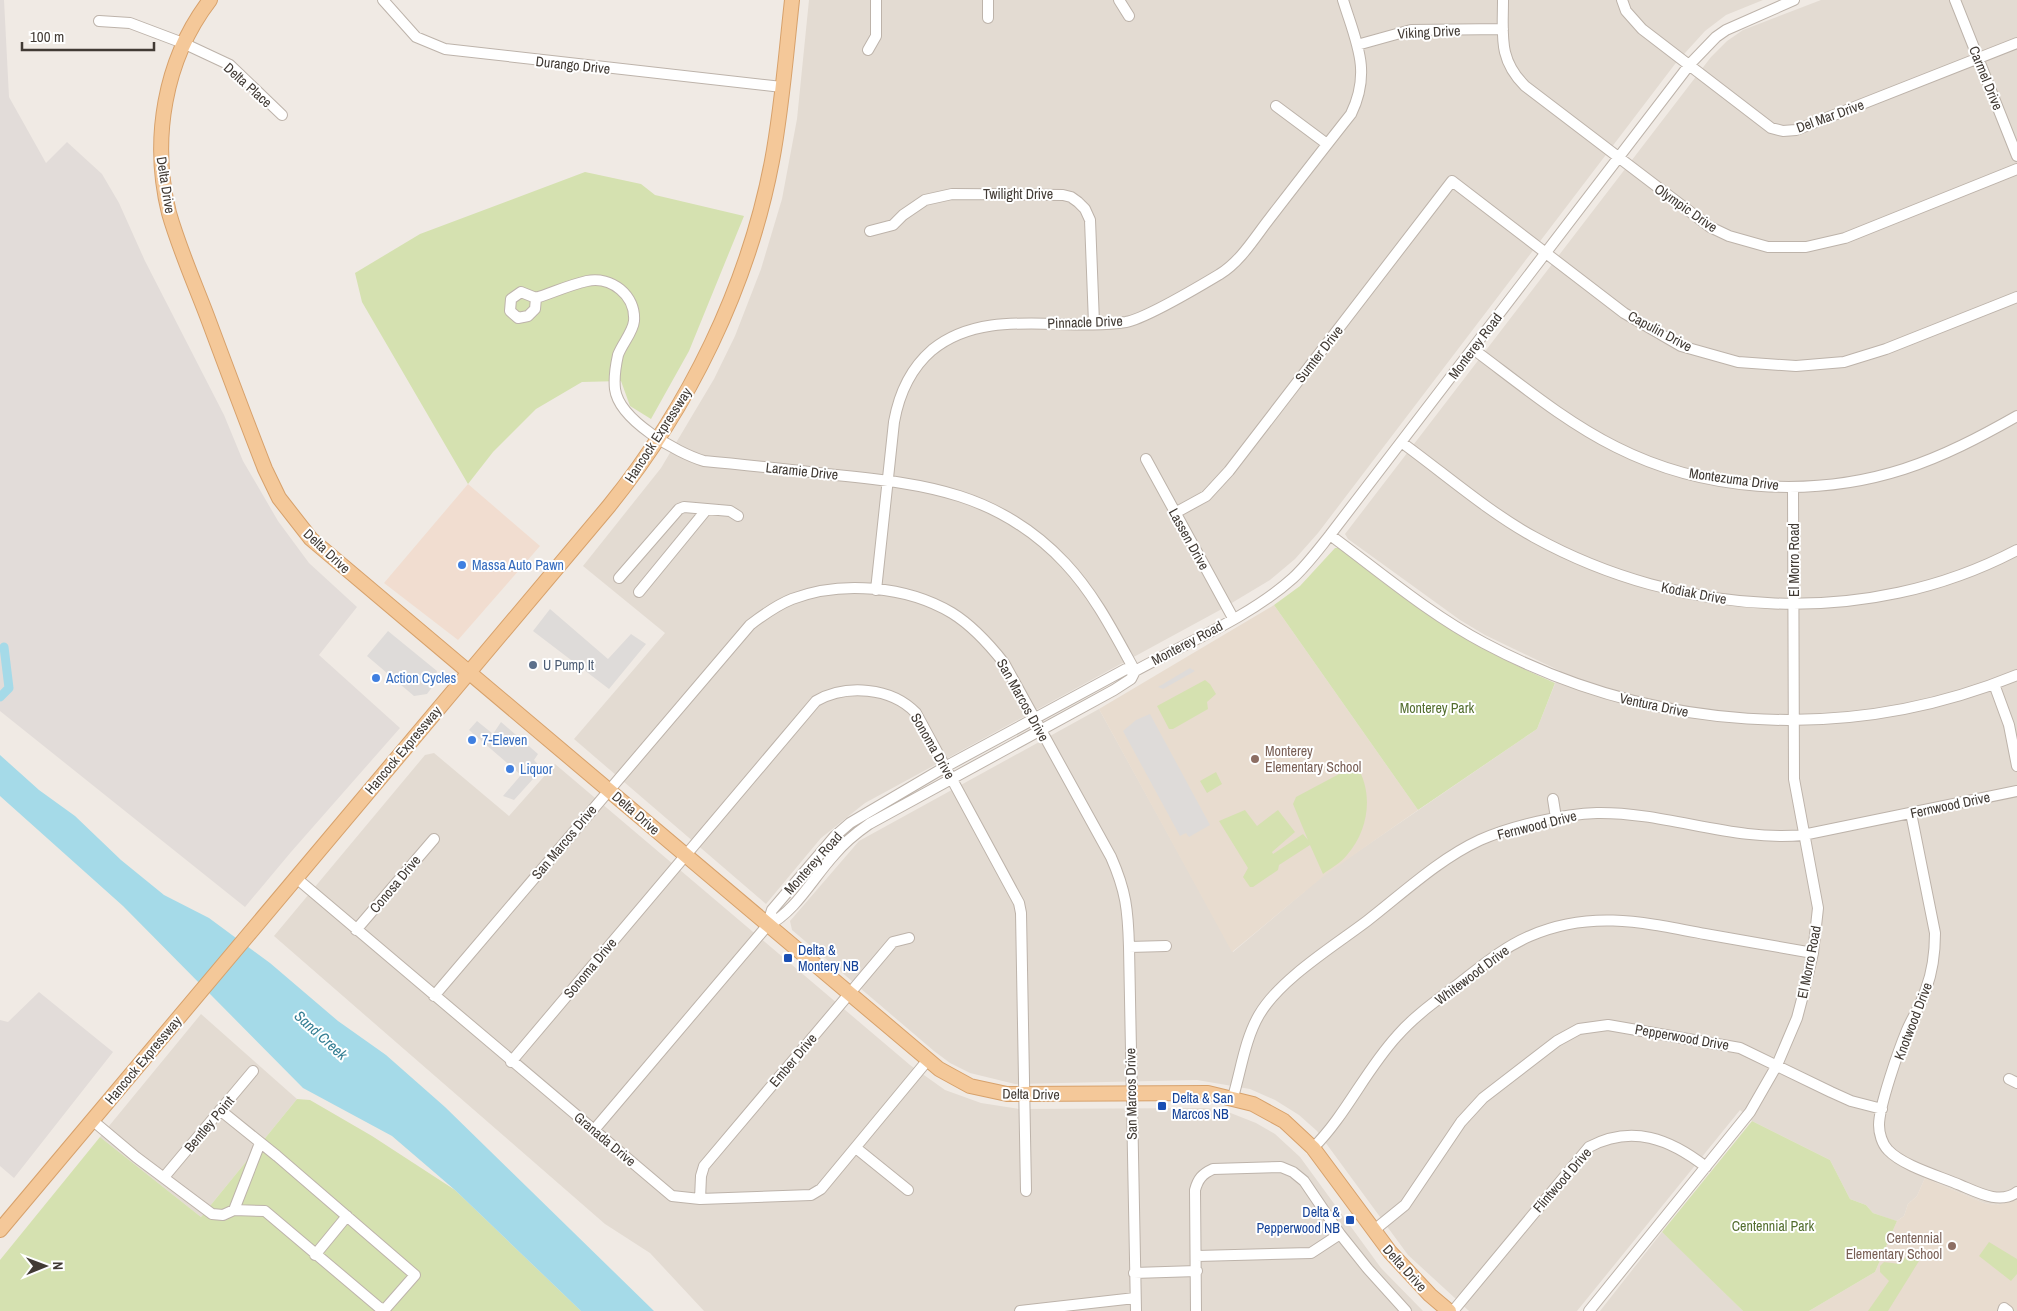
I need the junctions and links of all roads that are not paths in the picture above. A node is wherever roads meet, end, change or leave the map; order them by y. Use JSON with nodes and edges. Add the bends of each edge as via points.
{"nodes":[{"id":1,"x":210,"y":0,"type":"edge"},
{"id":2,"x":383,"y":0,"type":"edge"},
{"id":3,"x":792,"y":0,"type":"edge"},
{"id":4,"x":876,"y":0,"type":"edge"},
{"id":5,"x":988,"y":0,"type":"edge"},
{"id":6,"x":1119,"y":0,"type":"edge"},
{"id":7,"x":1343,"y":0,"type":"edge"},
{"id":8,"x":1503,"y":0,"type":"edge"},
{"id":9,"x":1622,"y":0,"type":"edge"},
{"id":10,"x":1794,"y":0,"type":"edge"},
{"id":11,"x":1955,"y":0,"type":"edge"},
{"id":12,"x":1129,"y":16,"type":"dead end"},
{"id":13,"x":988,"y":18,"type":"dead end"},
{"id":14,"x":100,"y":21,"type":"dead end"},
{"id":15,"x":1503,"y":29,"type":"junction"},
{"id":16,"x":183,"y":43,"type":"junction"},
{"id":17,"x":2017,"y":44,"type":"edge"},
{"id":18,"x":1357,"y":45,"type":"junction"},
{"id":19,"x":868,"y":50,"type":"dead end"},
{"id":20,"x":1978,"y":59,"type":"junction"},
{"id":21,"x":1690,"y":64,"type":"junction"},
{"id":22,"x":782,"y":87,"type":"junction"},
{"id":23,"x":1276,"y":106,"type":"dead end"},
{"id":24,"x":282,"y":115,"type":"dead end"},
{"id":25,"x":1327,"y":144,"type":"junction"},
{"id":26,"x":2017,"y":156,"type":"edge"},
{"id":27,"x":1618,"y":158,"type":"junction"},
{"id":28,"x":2017,"y":169,"type":"edge"},
{"id":29,"x":1452,"y":181,"type":"joint"},
{"id":30,"x":870,"y":231,"type":"dead end"},
{"id":31,"x":1547,"y":252,"type":"junction"},
{"id":32,"x":2017,"y":297,"type":"edge"},
{"id":33,"x":536,"y":298,"type":"dead end"},
{"id":34,"x":1094,"y":323,"type":"junction"},
{"id":35,"x":1473,"y":348,"type":"junction"},
{"id":36,"x":2017,"y":416,"type":"edge"},
{"id":37,"x":659,"y":439,"type":"junction"},
{"id":38,"x":1401,"y":442,"type":"junction"},
{"id":39,"x":1146,"y":459,"type":"dead end"},
{"id":40,"x":886,"y":480,"type":"junction"},
{"id":41,"x":1793,"y":487,"type":"junction"},
{"id":42,"x":707,"y":509,"type":"junction"},
{"id":43,"x":1175,"y":513,"type":"junction"},
{"id":44,"x":738,"y":516,"type":"dead end"},
{"id":45,"x":1330,"y":535,"type":"junction"},
{"id":46,"x":2017,"y":550,"type":"edge"},
{"id":47,"x":619,"y":578,"type":"dead end"},
{"id":48,"x":876,"y":590,"type":"junction"},
{"id":49,"x":639,"y":592,"type":"dead end"},
{"id":50,"x":1794,"y":604,"type":"junction"},
{"id":51,"x":1233,"y":618,"type":"junction"},
{"id":52,"x":1135,"y":671,"type":"junction"},
{"id":53,"x":468,"y":672,"type":"junction"},
{"id":54,"x":2017,"y":675,"type":"edge"},
{"id":55,"x":1994,"y":684,"type":"junction"},
{"id":56,"x":1035,"y":720,"type":"junction"},
{"id":57,"x":1795,"y":721,"type":"junction"},
{"id":58,"x":1041,"y":732,"type":"junction"},
{"id":59,"x":2017,"y":766,"type":"edge"},
{"id":60,"x":945,"y":768,"type":"junction"},
{"id":61,"x":952,"y":779,"type":"junction"},
{"id":62,"x":608,"y":790,"type":"junction"},
{"id":63,"x":2017,"y":791,"type":"edge"},
{"id":64,"x":1553,"y":799,"type":"dead end"},
{"id":65,"x":1911,"y":813,"type":"junction"},
{"id":66,"x":1556,"y":818,"type":"junction"},
{"id":67,"x":1803,"y":835,"type":"junction"},
{"id":68,"x":434,"y":839,"type":"dead end"},
{"id":69,"x":685,"y":855,"type":"junction"},
{"id":70,"x":295,"y":877,"type":"junction"},
{"id":71,"x":767,"y":926,"type":"junction"},
{"id":72,"x":356,"y":930,"type":"junction"},
{"id":73,"x":910,"y":938,"type":"dead end"},
{"id":74,"x":1166,"y":946,"type":"dead end"},
{"id":75,"x":1129,"y":947,"type":"junction"},
{"id":76,"x":1813,"y":953,"type":"junction"},
{"id":77,"x":849,"y":994,"type":"junction"},
{"id":78,"x":434,"y":996,"type":"junction"},
{"id":79,"x":927,"y":1061,"type":"junction"},
{"id":80,"x":511,"y":1062,"type":"junction"},
{"id":81,"x":1776,"y":1065,"type":"junction"},
{"id":82,"x":253,"y":1071,"type":"dead end"},
{"id":83,"x":1131,"y":1093,"type":"junction"},
{"id":84,"x":1024,"y":1095,"type":"junction"},
{"id":85,"x":1234,"y":1097,"type":"junction"},
{"id":86,"x":1882,"y":1109,"type":"junction"},
{"id":87,"x":220,"y":1110,"type":"junction"},
{"id":88,"x":92,"y":1120,"type":"junction"},
{"id":89,"x":594,"y":1130,"type":"junction"},
{"id":90,"x":260,"y":1144,"type":"junction"},
{"id":91,"x":856,"y":1148,"type":"junction"},
{"id":92,"x":1313,"y":1148,"type":"junction"},
{"id":93,"x":1706,"y":1167,"type":"junction"},
{"id":94,"x":165,"y":1176,"type":"junction"},
{"id":95,"x":908,"y":1190,"type":"dead end"},
{"id":96,"x":1026,"y":1191,"type":"dead end"},
{"id":97,"x":2017,"y":1192,"type":"edge"},
{"id":98,"x":700,"y":1199,"type":"junction"},
{"id":99,"x":234,"y":1210,"type":"junction"},
{"id":100,"x":346,"y":1216,"type":"junction"},
{"id":101,"x":0,"y":1230,"type":"edge"},
{"id":102,"x":1373,"y":1231,"type":"junction"},
{"id":103,"x":1340,"y":1234,"type":"junction"},
{"id":104,"x":315,"y":1255,"type":"junction"},
{"id":105,"x":1197,"y":1256,"type":"junction"},
{"id":106,"x":1197,"y":1271,"type":"junction"},
{"id":107,"x":1134,"y":1273,"type":"junction"},
{"id":108,"x":1135,"y":1298,"type":"junction"},
{"id":109,"x":1020,"y":1311,"type":"edge"},
{"id":110,"x":1136,"y":1311,"type":"edge"},
{"id":111,"x":1196,"y":1311,"type":"edge"},
{"id":112,"x":1406,"y":1311,"type":"edge"},
{"id":113,"x":1451,"y":1311,"type":"edge"},
{"id":114,"x":1589,"y":1311,"type":"edge"},
{"id":115,"x":2003,"y":1311,"type":"edge"},
{"id":116,"x":2008,"y":1311,"type":"edge"}],
"edges":[{"from":1,"to":16,"type":"main road","name":"Delta Drive"},
{"from":2,"to":22,"type":"street","name":"Durango Drive","via":[[416,37],[445,50]]},
{"from":3,"to":22,"type":"main road","name":"Hancock Expressway"},
{"from":4,"to":19,"type":"street","via":[[876,36]]},
{"from":5,"to":13,"type":"street"},
{"from":6,"to":12,"type":"street"},
{"from":7,"to":18,"type":"street","name":"Pinnacle Drive"},
{"from":8,"to":15,"type":"street","name":"Olympic Drive"},
{"from":9,"to":21,"type":"street","name":"Del Mar Drive","via":[[1633,21]]},
{"from":10,"to":21,"type":"street","name":"Monterey Road","via":[[1726,30]]},
{"from":11,"to":20,"type":"street","name":"Carmel Drive"},
{"from":14,"to":16,"type":"street","name":"Delta Place","via":[[130,23]]},
{"from":15,"to":18,"type":"street","name":"Viking Drive","via":[[1411,30]]},
{"from":15,"to":27,"type":"street","name":"Olympic Drive","via":[[1504,54],[1516,77]]},
{"from":16,"to":24,"type":"street","name":"Delta Place","via":[[230,65]]},
{"from":16,"to":53,"type":"main road","name":"Delta Drive","via":[[172,72],[162,123],[164,188],[179,243],[264,469],[280,498],[311,539]]},
{"from":17,"to":20,"type":"street","name":"Del Mar Drive"},
{"from":18,"to":25,"type":"street","name":"Pinnacle Drive","via":[[1363,76],[1360,94],[1351,114]]},
{"from":20,"to":21,"type":"street","name":"Del Mar Drive","via":[[1796,130],[1783,131],[1771,128]]},
{"from":20,"to":26,"type":"street","name":"Carmel Drive"},
{"from":21,"to":27,"type":"street","name":"Monterey Road"},
{"from":22,"to":37,"type":"main road","name":"Hancock Expressway","via":[[769,176],[745,261],[706,356]]},
{"from":23,"to":25,"type":"street"},
{"from":25,"to":34,"type":"street","name":"Pinnacle Drive","via":[[1231,266],[1136,320]]},
{"from":27,"to":28,"type":"street","name":"Olympic Drive","via":[[1710,227],[1746,242],[1787,248],[1806,248],[1845,238]]},
{"from":27,"to":31,"type":"street","name":"Monterey Road"},
{"from":29,"to":31,"type":"street","name":"Capulin Drive"},
{"from":29,"to":43,"type":"street","name":"Sumter Drive","via":[[1229,471],[1206,496]]},
{"from":30,"to":34,"type":"street","name":"Twilight Drive","via":[[893,225],[914,207],[938,196],[1052,193],[1072,197],[1085,209],[1091,226]]},
{"from":31,"to":32,"type":"street","name":"Capulin Drive","via":[[1624,312],[1682,346],[1738,362],[1771,366],[1844,362],[1886,349]]},
{"from":31,"to":35,"type":"street","name":"Monterey Road"},
{"from":33,"to":37,"type":"street","name":"Laramie Drive","via":[[588,281],[615,284],[630,298],[634,321],[618,355],[615,390],[626,413]]},
{"from":34,"to":40,"type":"street","name":"Pinnacle Drive","via":[[972,328],[940,344],[924,357],[902,390]]},
{"from":35,"to":38,"type":"street","name":"Monterey Road"},
{"from":35,"to":41,"type":"street","name":"Montezuma Drive","via":[[1570,420],[1643,460],[1707,478],[1759,486]]},
{"from":36,"to":41,"type":"street","name":"Montezuma Drive","via":[[1955,449],[1903,469],[1852,481]]},
{"from":37,"to":40,"type":"street","name":"Laramie Drive","via":[[704,461]]},
{"from":37,"to":53,"type":"main road","name":"Hancock Expressway","via":[[608,506]]},
{"from":38,"to":45,"type":"street","name":"Monterey Road"},
{"from":38,"to":50,"type":"street","name":"Kodiak Drive","via":[[1510,523],[1587,562],[1679,592],[1739,601]]},
{"from":39,"to":43,"type":"street","name":"Lassen Drive"},
{"from":40,"to":48,"type":"street","name":"Pinnacle Drive"},
{"from":40,"to":52,"type":"street","name":"Laramie Drive","via":[[928,486],[974,500],[1039,538],[1066,563],[1098,605]]},
{"from":41,"to":50,"type":"street","name":"El Morro Road"},
{"from":42,"to":44,"type":"street","via":[[730,511]]},
{"from":42,"to":47,"type":"street","via":[[679,509]]},
{"from":42,"to":49,"type":"street"},
{"from":43,"to":51,"type":"street","name":"Lassen Drive"},
{"from":45,"to":51,"type":"street","name":"Monterey Road","via":[[1292,578],[1270,596]]},
{"from":45,"to":57,"type":"street","name":"Ventura Drive","via":[[1441,617],[1484,643],[1561,679],[1666,709],[1737,719]]},
{"from":46,"to":50,"type":"street","name":"Kodiak Drive","via":[[1979,568],[1909,590],[1849,601]]},
{"from":48,"to":56,"type":"street","name":"San Marcos Drive","via":[[935,604],[971,626],[1004,663]]},
{"from":48,"to":62,"type":"street","name":"San Marcos Drive","via":[[832,589],[811,593],[791,600],[750,625]]},
{"from":50,"to":57,"type":"street","name":"El Morro Road"},
{"from":51,"to":52,"type":"street","name":"Monterey Road"},
{"from":52,"to":56,"type":"street","name":"Monterey Road","via":[[1126,669]]},
{"from":52,"to":58,"type":"street","name":"Monterey Road","via":[[1131,679]]},
{"from":53,"to":62,"type":"main road","name":"Delta Drive"},
{"from":53,"to":70,"type":"main road","name":"Hancock Expressway"},
{"from":54,"to":55,"type":"street","name":"Ventura Drive"},
{"from":55,"to":57,"type":"street","name":"Ventura Drive","via":[[1959,696],[1851,718]]},
{"from":55,"to":59,"type":"street","via":[[2009,726]]},
{"from":56,"to":58,"type":"street","name":"San Marcos Drive"},
{"from":56,"to":60,"type":"street","name":"Monterey Road"},
{"from":57,"to":67,"type":"street","name":"El Morro Road","via":[[1794,779]]},
{"from":58,"to":61,"type":"street","name":"Monterey Road"},
{"from":58,"to":75,"type":"street","name":"San Marcos Drive","via":[[1119,876],[1128,907]]},
{"from":60,"to":61,"type":"street","name":"Sonoma Drive"},
{"from":60,"to":69,"type":"street","name":"Sonoma Drive","via":[[916,713],[909,706],[890,695],[877,693],[848,690],[829,694],[816,701]]},
{"from":60,"to":71,"type":"street","name":"Monterey Road","via":[[850,823],[835,836],[772,910]]},
{"from":61,"to":71,"type":"street","name":"Monterey Road","via":[[869,824],[852,837],[833,855],[782,918]]},
{"from":61,"to":84,"type":"street","name":"Sonoma Drive","via":[[1019,903]]},
{"from":62,"to":69,"type":"main road","name":"Delta Drive"},
{"from":62,"to":78,"type":"street","name":"San Marcos Drive"},
{"from":63,"to":65,"type":"street","name":"Fernwood Drive"},
{"from":64,"to":66,"type":"street"},
{"from":65,"to":67,"type":"street","name":"Fernwood Drive"},
{"from":65,"to":86,"type":"street","name":"Knotwood Drive","via":[[1934,933],[1932,972],[1906,1032]]},
{"from":66,"to":67,"type":"street","name":"Fernwood Drive","via":[[1577,814],[1619,814],[1763,837]]},
{"from":66,"to":85,"type":"street","name":"Fernwood Drive","via":[[1498,834],[1463,849],[1284,984],[1260,1014],[1252,1030]]},
{"from":67,"to":76,"type":"street","name":"El Morro Road","via":[[1818,908]]},
{"from":68,"to":72,"type":"street","name":"Conosa Drive"},
{"from":69,"to":71,"type":"main road","name":"Delta Drive"},
{"from":69,"to":80,"type":"street","name":"Sonoma Drive"},
{"from":70,"to":72,"type":"street","name":"Granada Drive"},
{"from":70,"to":88,"type":"main road","name":"Hancock Expressway"},
{"from":71,"to":77,"type":"main road","name":"Delta Drive"},
{"from":71,"to":89,"type":"street","name":"Monterey Road"},
{"from":72,"to":78,"type":"street","name":"Granada Drive"},
{"from":73,"to":77,"type":"street","name":"Ember Drive","via":[[893,942]]},
{"from":74,"to":75,"type":"street"},
{"from":75,"to":83,"type":"street","name":"San Marcos Drive"},
{"from":76,"to":81,"type":"street","name":"El Morro Road","via":[[1797,1018]]},
{"from":76,"to":92,"type":"street","name":"Whitewood Drive","via":[[1652,924],[1608,920],[1573,923],[1530,936],[1490,960],[1399,1033],[1363,1078],[1340,1117]]},
{"from":77,"to":79,"type":"main road","name":"Delta Drive"},
{"from":77,"to":98,"type":"street","name":"Ember Drive","via":[[704,1166],[700,1176]]},
{"from":78,"to":80,"type":"street","name":"Granada Drive"},
{"from":79,"to":84,"type":"main road","name":"Delta Drive","via":[[970,1086],[989,1092]]},
{"from":79,"to":91,"type":"street","name":"Granada Drive"},
{"from":80,"to":89,"type":"street","name":"Granada Drive"},
{"from":81,"to":86,"type":"street","name":"Pepperwood Drive","via":[[1838,1095]]},
{"from":81,"to":93,"type":"street","name":"El Morro Road","via":[[1750,1112]]},
{"from":81,"to":102,"type":"street","name":"Pepperwood Drive","via":[[1740,1048],[1722,1044],[1608,1025],[1579,1029],[1557,1041],[1483,1098],[1461,1122],[1405,1206]]},
{"from":82,"to":87,"type":"street","name":"Bentley Point"},
{"from":83,"to":84,"type":"main road","name":"Delta Drive"},
{"from":83,"to":85,"type":"main road","name":"Delta Drive","via":[[1208,1092]]},
{"from":83,"to":107,"type":"street","name":"San Marcos Drive"},
{"from":84,"to":96,"type":"street","name":"Sonoma Drive"},
{"from":85,"to":92,"type":"main road","name":"Delta Drive","via":[[1284,1121]]},
{"from":86,"to":97,"type":"street","via":[[1881,1136],[1887,1149],[1900,1159],[1983,1195],[2001,1197]]},
{"from":87,"to":90,"type":"street"},
{"from":87,"to":94,"type":"street","name":"Bentley Point"},
{"from":88,"to":94,"type":"street","via":[[136,1157]]},
{"from":88,"to":101,"type":"main road","name":"Hancock Expressway"},
{"from":89,"to":98,"type":"street","name":"Granada Drive","via":[[672,1196]]},
{"from":90,"to":99,"type":"street"},
{"from":90,"to":100,"type":"street"},
{"from":91,"to":95,"type":"street"},
{"from":91,"to":98,"type":"street","name":"Granada Drive","via":[[811,1195]]},
{"from":92,"to":102,"type":"main road","name":"Delta Drive"},
{"from":93,"to":113,"type":"street","name":"Flintwood Drive","via":[[1680,1148],[1648,1138],[1611,1137],[1589,1147]]},
{"from":93,"to":114,"type":"street","name":"El Morro Road"},
{"from":94,"to":99,"type":"street","via":[[212,1214],[223,1215]]},
{"from":99,"to":104,"type":"street","via":[[265,1211]]},
{"from":100,"to":104,"type":"street"},
{"from":100,"to":104,"type":"street","via":[[415,1275],[386,1308],[381,1309]]},
{"from":102,"to":113,"type":"main road","name":"Delta Drive","via":[[1409,1274]]},
{"from":103,"to":105,"type":"street","via":[[1311,1252]]},
{"from":103,"to":105,"type":"street","via":[[1304,1181],[1293,1172],[1281,1167],[1213,1169],[1198,1180],[1195,1190]]},
{"from":103,"to":112,"type":"street"},
{"from":105,"to":106,"type":"street"},
{"from":106,"to":107,"type":"street"},
{"from":106,"to":111,"type":"street"},
{"from":107,"to":108,"type":"street","name":"San Marcos Drive"},
{"from":108,"to":109,"type":"street"},
{"from":108,"to":110,"type":"street","name":"San Marcos Drive"},
{"from":115,"to":116,"type":"street","via":[[2004,1308]]}]}
